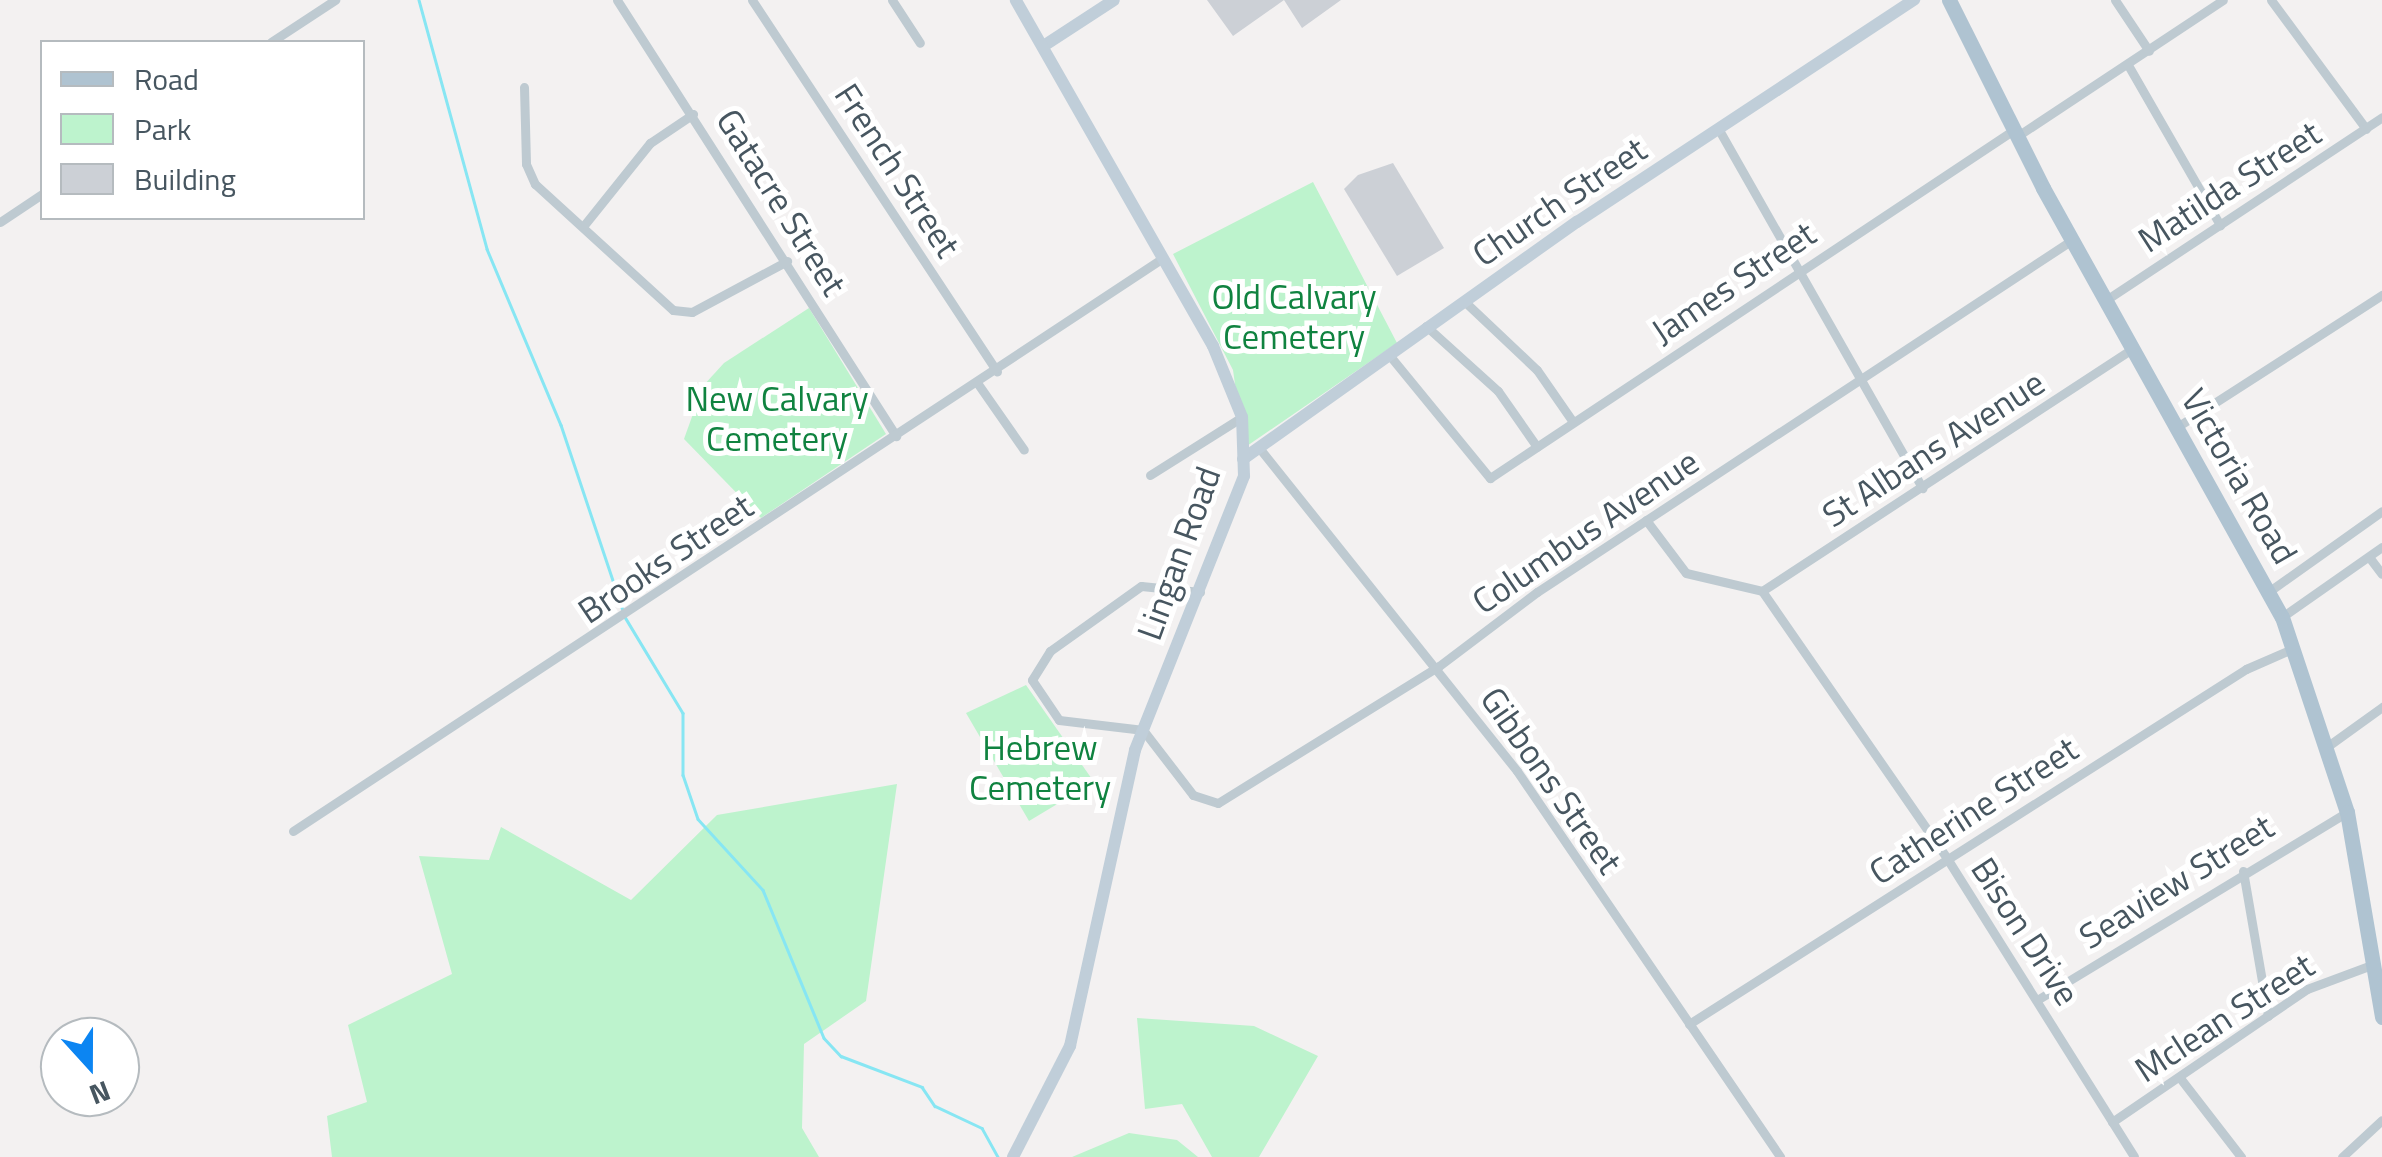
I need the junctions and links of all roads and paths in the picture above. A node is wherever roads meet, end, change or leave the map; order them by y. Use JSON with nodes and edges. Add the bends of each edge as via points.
{"nodes":[{"id":1,"x":335,"y":0,"type":"edge"},
{"id":2,"x":617,"y":0,"type":"edge"},
{"id":3,"x":752,"y":0,"type":"edge"},
{"id":4,"x":892,"y":0,"type":"edge"},
{"id":5,"x":1016,"y":0,"type":"edge"},
{"id":6,"x":1114,"y":0,"type":"edge"},
{"id":7,"x":1914,"y":0,"type":"edge"},
{"id":8,"x":1949,"y":0,"type":"edge"},
{"id":9,"x":2114,"y":0,"type":"edge"},
{"id":10,"x":2224,"y":0,"type":"edge"},
{"id":11,"x":2271,"y":0,"type":"edge"},
{"id":12,"x":274,"y":40,"type":"edge"},
{"id":13,"x":920,"y":43,"type":"dead end"},
{"id":14,"x":1044,"y":45,"type":"junction"},
{"id":15,"x":2149,"y":51,"type":"junction"},
{"id":16,"x":2128,"y":65,"type":"junction"},
{"id":17,"x":524,"y":87,"type":"dead end"},
{"id":18,"x":693,"y":114,"type":"junction"},
{"id":19,"x":2382,"y":117,"type":"edge"},
{"id":20,"x":2366,"y":129,"type":"junction"},
{"id":21,"x":1720,"y":130,"type":"junction"},
{"id":22,"x":2014,"y":134,"type":"junction"},
{"id":23,"x":40,"y":195,"type":"edge"},
{"id":24,"x":0,"y":222,"type":"edge"},
{"id":25,"x":585,"y":224,"type":"junction"},
{"id":26,"x":2220,"y":225,"type":"junction"},
{"id":27,"x":2072,"y":240,"type":"junction"},
{"id":28,"x":1163,"y":258,"type":"junction"},
{"id":29,"x":787,"y":261,"type":"junction"},
{"id":30,"x":1800,"y":271,"type":"junction"},
{"id":31,"x":2382,"y":296,"type":"edge"},
{"id":32,"x":1464,"y":300,"type":"junction"},
{"id":33,"x":2106,"y":300,"type":"junction"},
{"id":34,"x":1426,"y":326,"type":"junction"},
{"id":35,"x":2133,"y":348,"type":"junction"},
{"id":36,"x":1390,"y":356,"type":"junction"},
{"id":37,"x":997,"y":371,"type":"junction"},
{"id":38,"x":1862,"y":378,"type":"junction"},
{"id":39,"x":978,"y":384,"type":"junction"},
{"id":40,"x":1242,"y":416,"type":"junction"},
{"id":41,"x":1573,"y":422,"type":"junction"},
{"id":42,"x":2177,"y":428,"type":"junction"},
{"id":43,"x":896,"y":436,"type":"junction"},
{"id":44,"x":1536,"y":447,"type":"junction"},
{"id":45,"x":1260,"y":449,"type":"junction"},
{"id":46,"x":1024,"y":450,"type":"dead end"},
{"id":47,"x":1243,"y":459,"type":"junction"},
{"id":48,"x":1150,"y":475,"type":"dead end"},
{"id":49,"x":1922,"y":488,"type":"junction"},
{"id":50,"x":2382,"y":512,"type":"edge"},
{"id":51,"x":1646,"y":520,"type":"junction"},
{"id":52,"x":2382,"y":547,"type":"edge"},
{"id":53,"x":2368,"y":557,"type":"junction"},
{"id":54,"x":2382,"y":574,"type":"edge"},
{"id":55,"x":2270,"y":590,"type":"junction"},
{"id":56,"x":1762,"y":591,"type":"junction"},
{"id":57,"x":1200,"y":592,"type":"junction"},
{"id":58,"x":2282,"y":617,"type":"junction"},
{"id":59,"x":2292,"y":649,"type":"junction"},
{"id":60,"x":1439,"y":666,"type":"junction"},
{"id":61,"x":2382,"y":708,"type":"edge"},
{"id":62,"x":1143,"y":730,"type":"junction"},
{"id":63,"x":2328,"y":746,"type":"junction"},
{"id":64,"x":2347,"y":812,"type":"junction"},
{"id":65,"x":293,"y":832,"type":"dead end"},
{"id":66,"x":1948,"y":860,"type":"junction"},
{"id":67,"x":2242,"y":871,"type":"junction"},
{"id":68,"x":2369,"y":966,"type":"junction"},
{"id":69,"x":2037,"y":1000,"type":"junction"},
{"id":70,"x":2382,"y":1015,"type":"edge"},
{"id":71,"x":2268,"y":1016,"type":"junction"},
{"id":72,"x":1689,"y":1024,"type":"junction"},
{"id":73,"x":2180,"y":1078,"type":"junction"},
{"id":74,"x":2382,"y":1120,"type":"edge"},
{"id":75,"x":2112,"y":1122,"type":"junction"},
{"id":76,"x":1014,"y":1157,"type":"edge"},
{"id":77,"x":1780,"y":1157,"type":"edge"},
{"id":78,"x":2134,"y":1157,"type":"edge"},
{"id":79,"x":2241,"y":1157,"type":"edge"},
{"id":80,"x":2342,"y":1157,"type":"edge"}],
"edges":[{"from":1,"to":12,"type":"street"},
{"from":2,"to":18,"type":"street","name":"Gatacre Street"},
{"from":3,"to":37,"type":"street","name":"French Street"},
{"from":4,"to":13,"type":"street"},
{"from":5,"to":14,"type":"street","name":"Lingan Road"},
{"from":6,"to":14,"type":"street"},
{"from":7,"to":21,"type":"street","name":"Church Street"},
{"from":8,"to":22,"type":"main road","name":"Victoria Road"},
{"from":9,"to":15,"type":"street"},
{"from":10,"to":15,"type":"street","name":"James Street"},
{"from":11,"to":20,"type":"street"},
{"from":14,"to":28,"type":"street","name":"Lingan Road"},
{"from":15,"to":16,"type":"street","name":"James Street"},
{"from":16,"to":22,"type":"street","name":"James Street"},
{"from":16,"to":26,"type":"street"},
{"from":17,"to":25,"type":"street","via":[[530,175]]},
{"from":18,"to":25,"type":"street","via":[[650,143]]},
{"from":18,"to":29,"type":"street","name":"Gatacre Street"},
{"from":19,"to":20,"type":"street","name":"Matilda Street"},
{"from":20,"to":26,"type":"street","name":"Matilda Street"},
{"from":21,"to":30,"type":"street"},
{"from":21,"to":32,"type":"street","name":"Church Street"},
{"from":22,"to":27,"type":"main road","name":"Victoria Road"},
{"from":22,"to":30,"type":"street","name":"James Street"},
{"from":23,"to":24,"type":"street"},
{"from":25,"to":29,"type":"street","via":[[679,312]]},
{"from":26,"to":33,"type":"street","name":"Matilda Street"},
{"from":27,"to":33,"type":"main road","name":"Victoria Road"},
{"from":27,"to":38,"type":"street","name":"Columbus Avenue"},
{"from":28,"to":37,"type":"street","name":"Brooks Street"},
{"from":28,"to":40,"type":"street","name":"Lingan Road"},
{"from":29,"to":43,"type":"street","name":"Gatacre Street"},
{"from":30,"to":38,"type":"street"},
{"from":30,"to":41,"type":"street","name":"James Street"},
{"from":31,"to":42,"type":"street"},
{"from":32,"to":34,"type":"street","name":"Church Street"},
{"from":32,"to":41,"type":"street","via":[[1537,370]]},
{"from":33,"to":35,"type":"main road","name":"Victoria Road"},
{"from":34,"to":36,"type":"street","name":"Church Street"},
{"from":34,"to":44,"type":"street","via":[[1498,391]]},
{"from":35,"to":42,"type":"main road","name":"Victoria Road"},
{"from":35,"to":49,"type":"street","name":"St Albans Avenue"},
{"from":36,"to":44,"type":"street","name":"James Street","via":[[1486,478]]},
{"from":36,"to":45,"type":"street","name":"Church Street"},
{"from":37,"to":39,"type":"street","name":"Brooks Street"},
{"from":38,"to":49,"type":"street"},
{"from":38,"to":51,"type":"street","name":"Columbus Avenue"},
{"from":39,"to":43,"type":"street","name":"Brooks Street"},
{"from":39,"to":46,"type":"street"},
{"from":40,"to":47,"type":"street","name":"Lingan Road"},
{"from":40,"to":48,"type":"street"},
{"from":41,"to":44,"type":"street","name":"James Street"},
{"from":42,"to":55,"type":"main road","name":"Victoria Road"},
{"from":43,"to":65,"type":"street","name":"Brooks Street"},
{"from":45,"to":47,"type":"street","name":"Church Street"},
{"from":45,"to":60,"type":"street","name":"Gibbons Street"},
{"from":47,"to":57,"type":"street","name":"Lingan Road","via":[[1242,489]]},
{"from":49,"to":56,"type":"street","name":"St Albans Avenue"},
{"from":50,"to":55,"type":"street"},
{"from":51,"to":56,"type":"street","via":[[1686,573]]},
{"from":51,"to":60,"type":"street","name":"Columbus Avenue"},
{"from":52,"to":53,"type":"street"},
{"from":53,"to":54,"type":"street"},
{"from":53,"to":58,"type":"street"},
{"from":55,"to":58,"type":"main road","name":"Victoria Road"},
{"from":56,"to":66,"type":"street","name":"Bison Drive"},
{"from":57,"to":62,"type":"street","name":"Lingan Road"},
{"from":57,"to":62,"type":"street","via":[[1146,584],[1034,668],[1038,696],[1059,720]]},
{"from":58,"to":59,"type":"main road","name":"Victoria Road"},
{"from":59,"to":63,"type":"main road","name":"Victoria Road"},
{"from":59,"to":66,"type":"street","name":"Catherine Street","via":[[2232,678]]},
{"from":60,"to":62,"type":"street","name":"Columbus Avenue","via":[[1218,803],[1193,795]]},
{"from":60,"to":72,"type":"street","name":"Gibbons Street"},
{"from":61,"to":63,"type":"street"},
{"from":62,"to":76,"type":"street","name":"Lingan Road","via":[[1070,1046]]},
{"from":63,"to":64,"type":"main road","name":"Victoria Road"},
{"from":64,"to":67,"type":"street","name":"Seaview Street"},
{"from":64,"to":68,"type":"main road","name":"Victoria Road"},
{"from":66,"to":69,"type":"street","name":"Bison Drive"},
{"from":66,"to":72,"type":"street","name":"Catherine Street"},
{"from":67,"to":69,"type":"street","name":"Seaview Street"},
{"from":67,"to":71,"type":"street"},
{"from":68,"to":70,"type":"main road","name":"Victoria Road"},
{"from":68,"to":71,"type":"street","name":"Mclean Street","via":[[2307,989]]},
{"from":69,"to":75,"type":"street","name":"Bison Drive"},
{"from":71,"to":73,"type":"street","name":"Mclean Street"},
{"from":72,"to":77,"type":"street","name":"Gibbons Street"},
{"from":73,"to":75,"type":"street","name":"Mclean Street"},
{"from":73,"to":79,"type":"street"},
{"from":74,"to":80,"type":"street"},
{"from":75,"to":78,"type":"street","name":"Bison Drive"}]}
